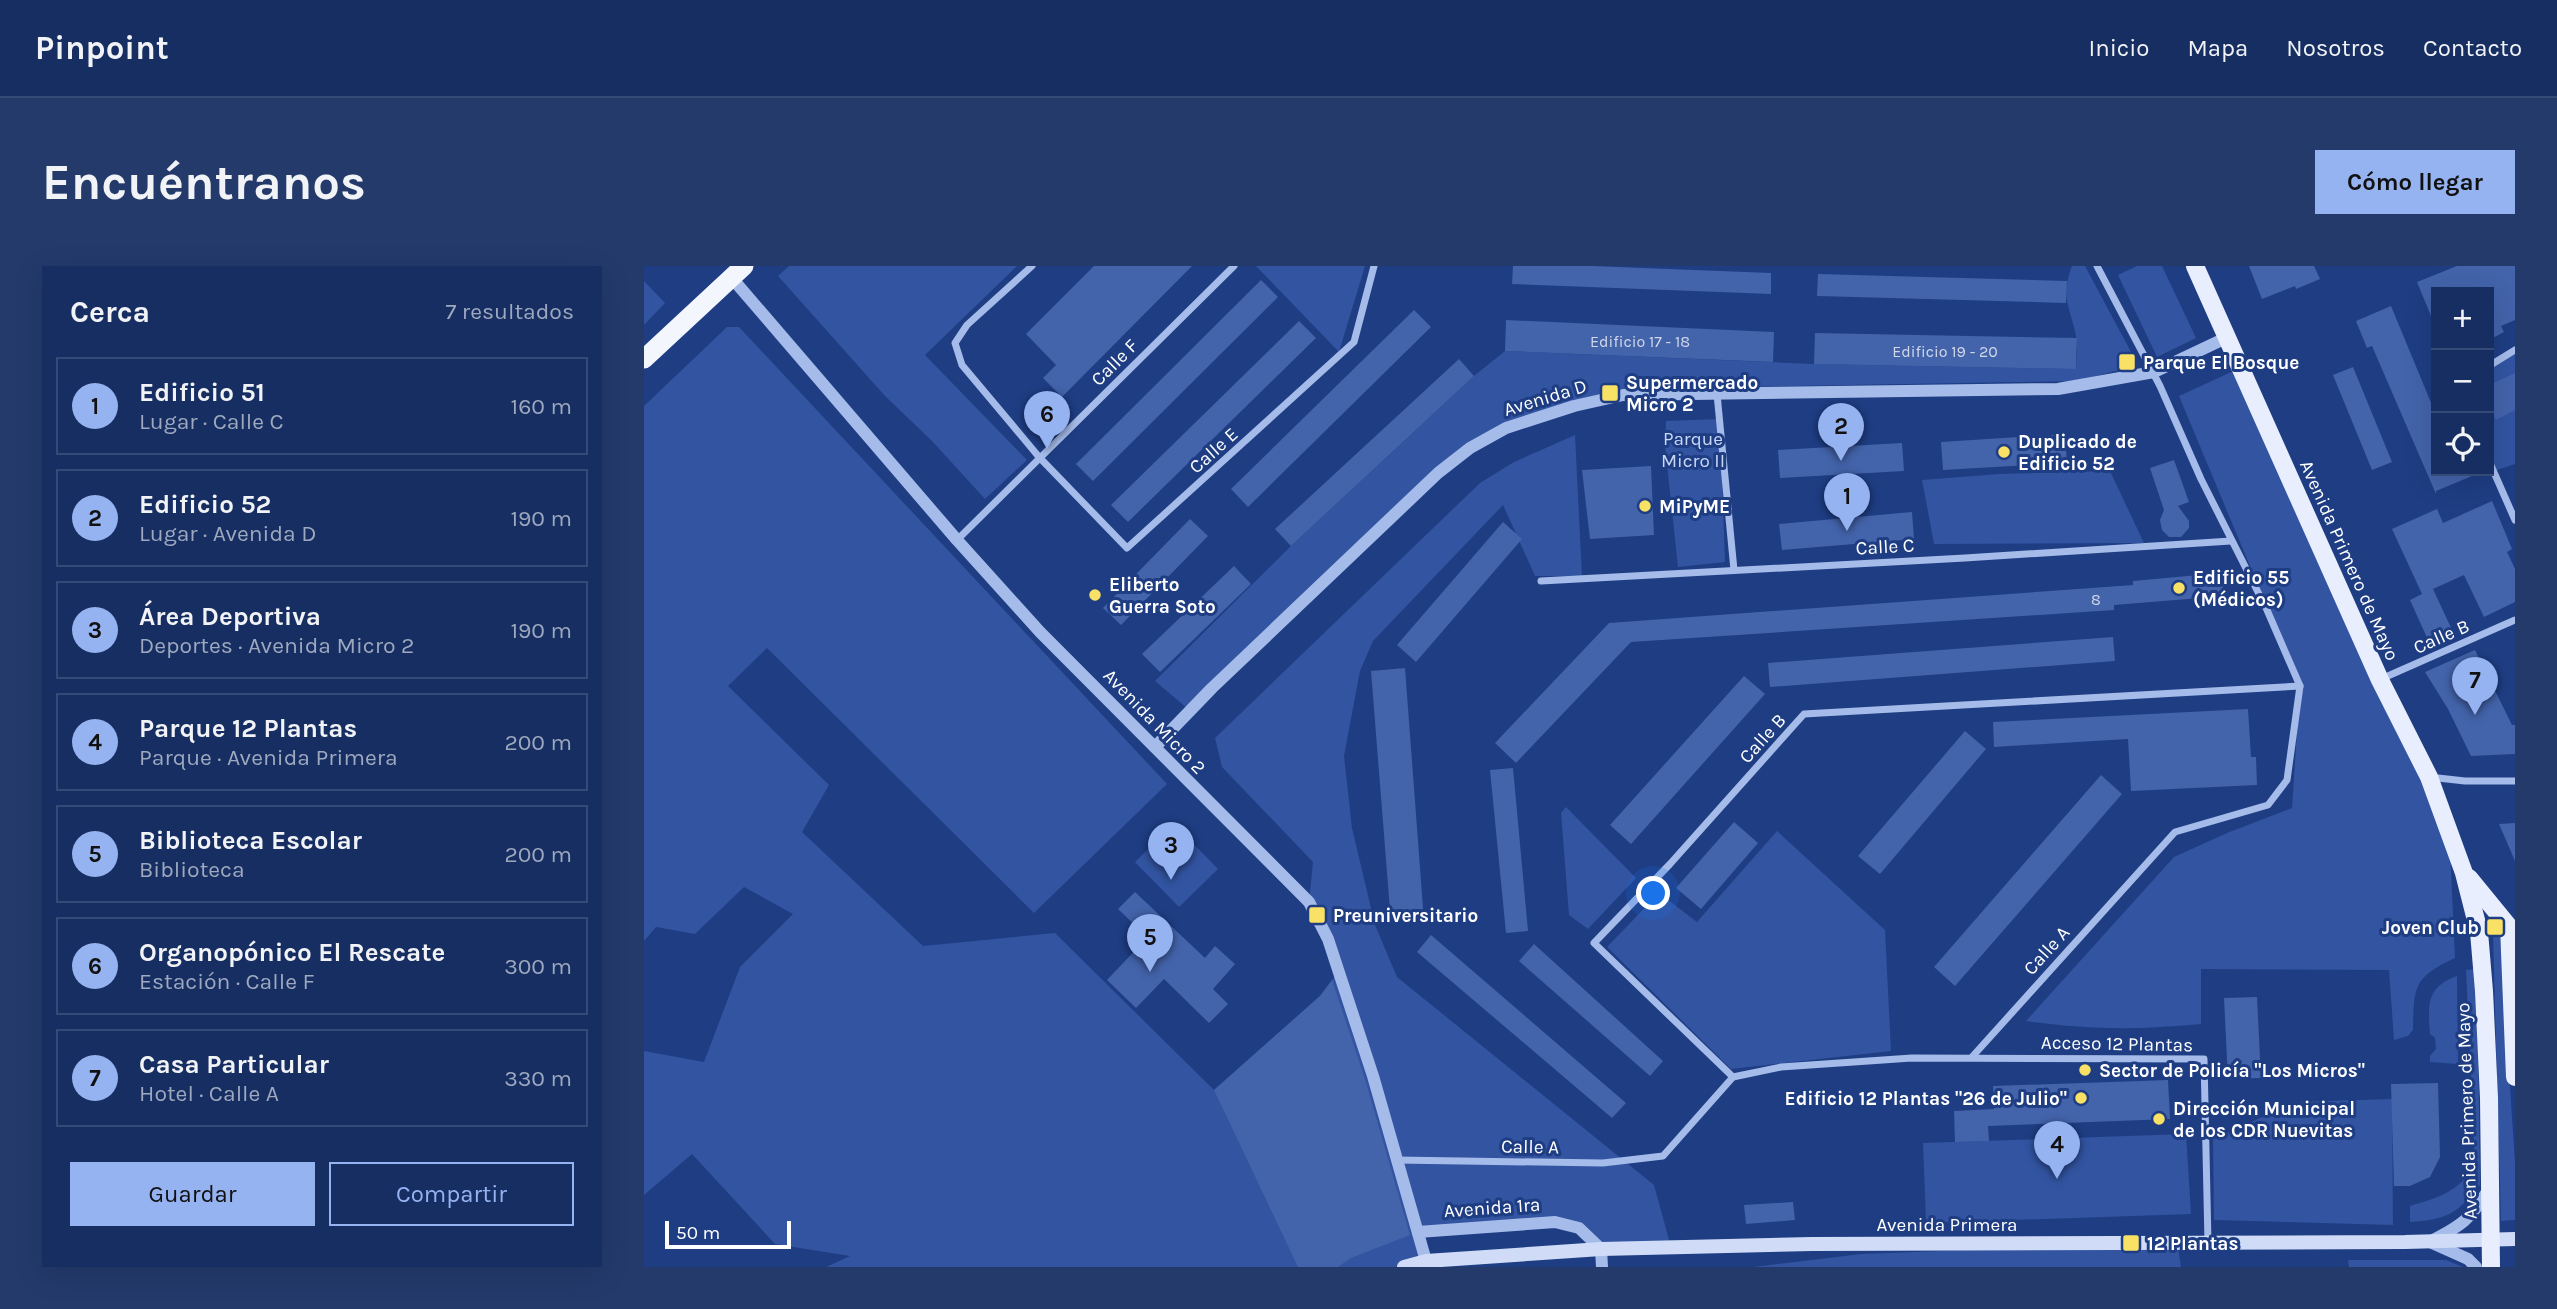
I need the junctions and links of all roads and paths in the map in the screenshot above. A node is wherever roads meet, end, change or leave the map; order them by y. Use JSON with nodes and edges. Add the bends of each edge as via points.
{"nodes":[{"id":1,"x":1032,"y":266,"type":"edge"},
{"id":2,"x":1234,"y":266,"type":"edge"},
{"id":3,"x":1374,"y":266,"type":"edge"},
{"id":4,"x":2097,"y":266,"type":"edge"},
{"id":5,"x":2195,"y":266,"type":"edge"},
{"id":6,"x":737,"y":271,"type":"edge"},
{"id":7,"x":2228,"y":337,"type":"junction"},
{"id":8,"x":2515,"y":350,"type":"edge"},
{"id":9,"x":644,"y":359,"type":"edge"},
{"id":10,"x":2494,"y":363,"type":"edge"},
{"id":11,"x":2154,"y":372,"type":"junction"},
{"id":12,"x":1717,"y":393,"type":"junction"},
{"id":13,"x":1039,"y":457,"type":"junction"},
{"id":14,"x":2494,"y":472,"type":"edge"},
{"id":15,"x":2515,"y":520,"type":"edge"},
{"id":16,"x":957,"y":540,"type":"junction"},
{"id":17,"x":2231,"y":541,"type":"junction"},
{"id":18,"x":1734,"y":570,"type":"junction"},
{"id":19,"x":1541,"y":581,"type":"dead end"},
{"id":20,"x":2515,"y":620,"type":"edge"},
{"id":21,"x":2380,"y":680,"type":"junction"},
{"id":22,"x":2300,"y":686,"type":"junction"},
{"id":23,"x":1155,"y":747,"type":"junction"},
{"id":24,"x":2429,"y":777,"type":"junction"},
{"id":25,"x":2515,"y":781,"type":"edge"},
{"id":26,"x":2464,"y":873,"type":"junction"},
{"id":27,"x":2512,"y":927,"type":"edge"},
{"id":28,"x":2479,"y":932,"type":"junction"},
{"id":29,"x":1972,"y":1057,"type":"junction"},
{"id":30,"x":1733,"y":1077,"type":"junction"},
{"id":31,"x":2515,"y":1077,"type":"edge"},
{"id":32,"x":1395,"y":1160,"type":"junction"},
{"id":33,"x":2491,"y":1185,"type":"junction"},
{"id":34,"x":1418,"y":1232,"type":"junction"},
{"id":35,"x":2491,"y":1239,"type":"junction"},
{"id":36,"x":2515,"y":1239,"type":"edge"},
{"id":37,"x":2430,"y":1242,"type":"junction"},
{"id":38,"x":2208,"y":1243,"type":"junction"},
{"id":39,"x":1601,"y":1249,"type":"junction"},
{"id":40,"x":1426,"y":1261,"type":"junction"},
{"id":41,"x":1404,"y":1267,"type":"edge"},
{"id":42,"x":1602,"y":1267,"type":"edge"},
{"id":43,"x":2476,"y":1267,"type":"edge"},
{"id":44,"x":2491,"y":1267,"type":"edge"}],
"edges":[{"from":1,"to":13,"type":"street","via":[[967,325],[955,342],[962,365]]},
{"from":2,"to":13,"type":"street","name":"Calle F"},
{"from":3,"to":13,"type":"street","name":"Calle E","via":[[1354,342],[1127,548]]},
{"from":4,"to":11,"type":"street"},
{"from":5,"to":7,"type":"main road","name":"Avenida Primero de Mayo"},
{"from":6,"to":9,"type":"highway"},
{"from":6,"to":16,"type":"street","name":"Avenida Micro 2"},
{"from":7,"to":11,"type":"street","name":"Avenida D"},
{"from":7,"to":21,"type":"main road","name":"Avenida Primero de Mayo"},
{"from":8,"to":10,"type":"street"},
{"from":11,"to":12,"type":"street","name":"Avenida D","via":[[2058,389]]},
{"from":11,"to":17,"type":"street"},
{"from":12,"to":18,"type":"street"},
{"from":12,"to":23,"type":"street","name":"Avenida D","via":[[1623,395],[1574,406],[1483,439],[1409,500]]},
{"from":13,"to":16,"type":"street","name":"Calle F"},
{"from":14,"to":15,"type":"street"},
{"from":16,"to":23,"type":"street","name":"Avenida Micro 2","via":[[1040,632]]},
{"from":17,"to":18,"type":"street","name":"Calle C"},
{"from":17,"to":22,"type":"street"},
{"from":18,"to":19,"type":"street","name":"Calle C"},
{"from":20,"to":21,"type":"street","name":"Calle B"},
{"from":21,"to":24,"type":"main road","name":"Avenida Primero de Mayo"},
{"from":22,"to":29,"type":"street","name":"Calle A","via":[[2287,780],[2268,805],[2175,832]]},
{"from":22,"to":30,"type":"street","name":"Calle B","via":[[1804,714],[1594,943]]},
{"from":23,"to":32,"type":"street","name":"Avenida Micro 2","via":[[1313,909],[1328,939],[1373,1076]]},
{"from":24,"to":25,"type":"street"},
{"from":24,"to":26,"type":"main road","name":"Avenida Primero de Mayo"},
{"from":26,"to":27,"type":"main road","name":"Avenida Primero de Mayo"},
{"from":26,"to":28,"type":"main road","name":"Avenida Primero de Mayo"},
{"from":27,"to":28,"type":"street"},
{"from":27,"to":31,"type":"main road"},
{"from":28,"to":33,"type":"main road","name":"Avenida Primero de Mayo"},
{"from":29,"to":30,"type":"street","via":[[1781,1067]]},
{"from":29,"to":38,"type":"street","name":"Acceso 12 Plantas","via":[[2204,1059]]},
{"from":30,"to":32,"type":"street","name":"Calle A","via":[[1663,1156],[1603,1163]]},
{"from":32,"to":34,"type":"street","name":"Avenida Micro 2"},
{"from":33,"to":35,"type":"main road","name":"Avenida Primero de Mayo"},
{"from":33,"to":37,"type":"street","via":[[2473,1214],[2458,1228]]},
{"from":34,"to":39,"type":"street","name":"Avenida 1ra","via":[[1555,1222],[1579,1228]]},
{"from":34,"to":40,"type":"street","name":"Avenida Micro 2"},
{"from":35,"to":36,"type":"main road","name":"Avenida Primera"},
{"from":35,"to":37,"type":"main road","name":"Avenida Primera"},
{"from":35,"to":44,"type":"main road","name":"Avenida Primero de Mayo"},
{"from":37,"to":38,"type":"main road","name":"Avenida Primera"},
{"from":37,"to":43,"type":"street"},
{"from":38,"to":39,"type":"main road","name":"Avenida Primera"},
{"from":39,"to":40,"type":"main road","name":"Avenida Primera"},
{"from":39,"to":42,"type":"street"},
{"from":40,"to":41,"type":"main road","name":"Avenida Primera"}]}
